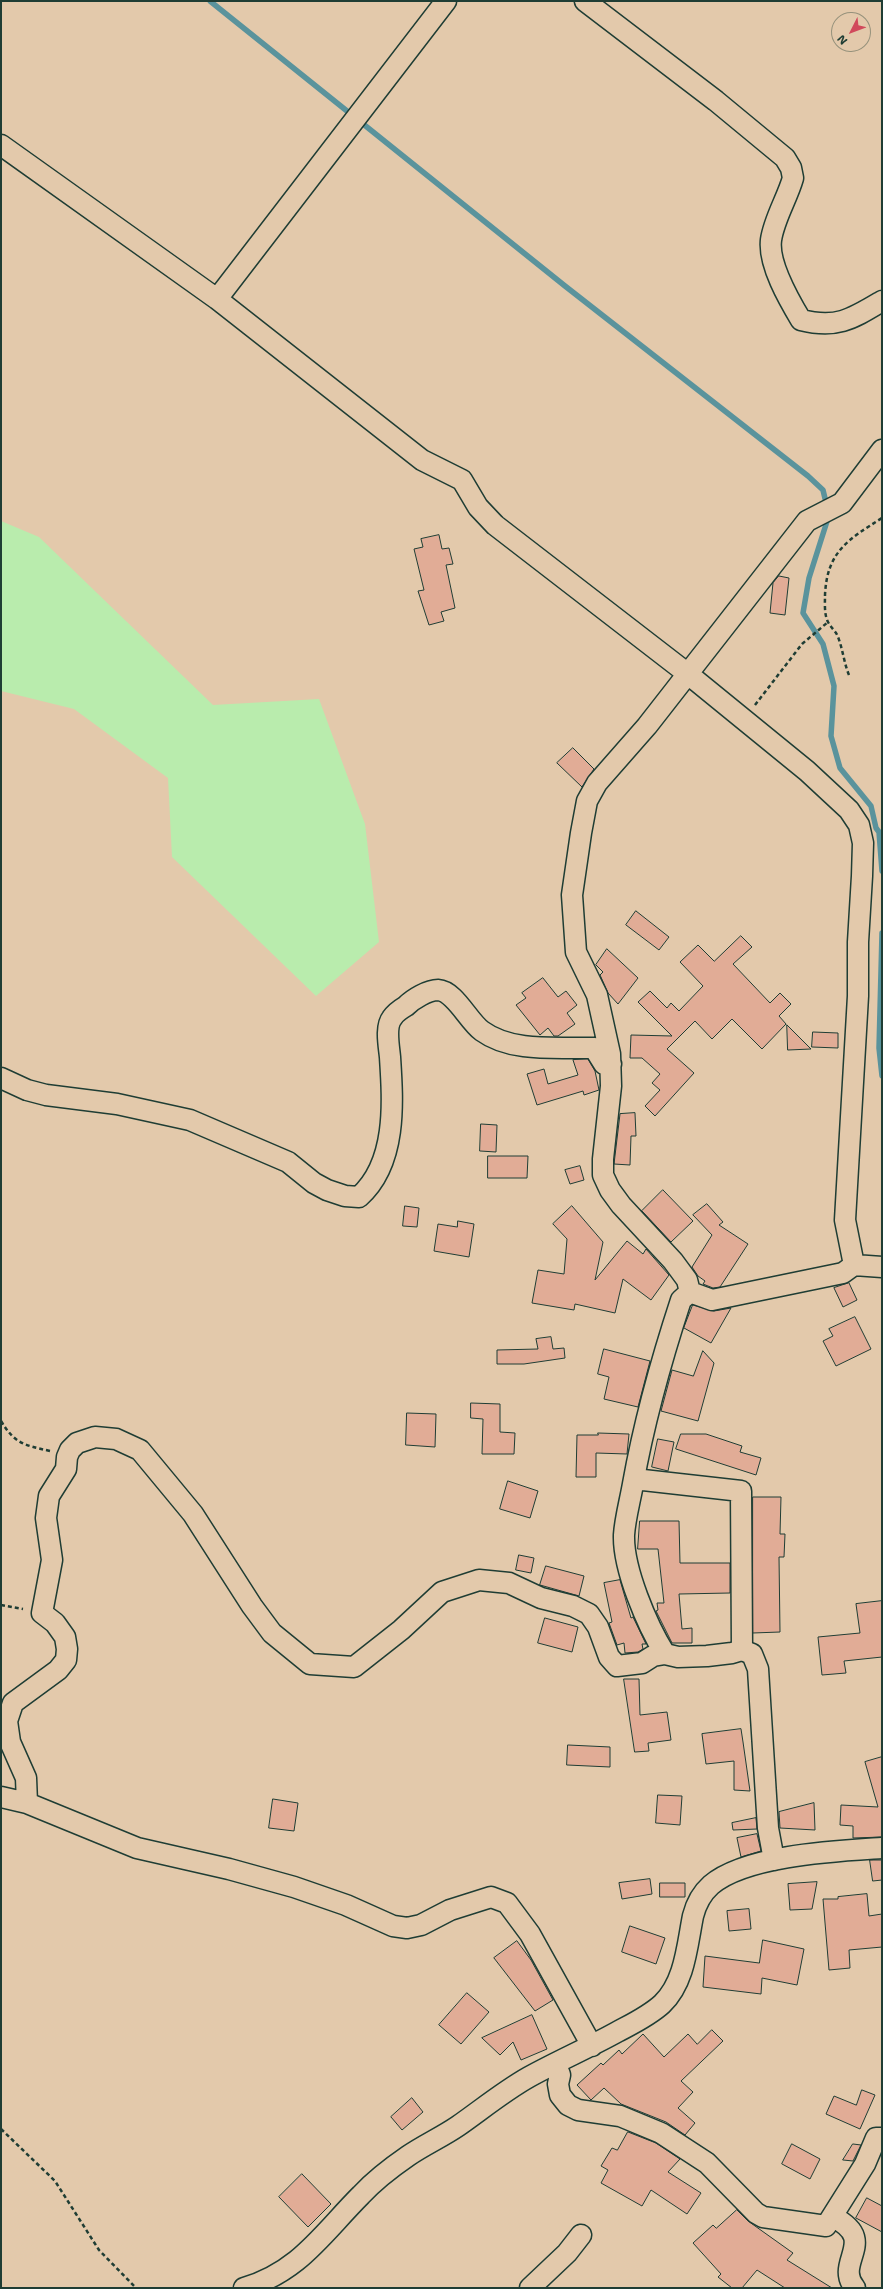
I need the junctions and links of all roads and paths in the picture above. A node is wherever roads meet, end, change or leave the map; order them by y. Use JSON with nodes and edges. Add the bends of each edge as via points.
{"nodes":[{"id":1,"x":446,"y":1,"type":"edge"},
{"id":2,"x":585,"y":1,"type":"edge"},
{"id":3,"x":1,"y":146,"type":"edge"},
{"id":4,"x":217,"y":300,"type":"junction"},
{"id":5,"x":882,"y":301,"type":"edge"},
{"id":6,"x":882,"y":450,"type":"edge"},
{"id":7,"x":882,"y":518,"type":"edge"},
{"id":8,"x":828,"y":622,"type":"junction"},
{"id":9,"x":688,"y":674,"type":"junction"},
{"id":10,"x":849,"y":675,"type":"dead end"},
{"id":11,"x":744,"y":720,"type":"junction"},
{"id":12,"x":611,"y":1064,"type":"junction"},
{"id":13,"x":1,"y":1078,"type":"edge"},
{"id":14,"x":854,"y":1265,"type":"junction"},
{"id":15,"x":882,"y":1267,"type":"edge"},
{"id":16,"x":690,"y":1292,"type":"junction"},
{"id":17,"x":1,"y":1421,"type":"edge"},
{"id":18,"x":67,"y":1457,"type":"junction"},
{"id":19,"x":634,"y":1479,"type":"junction"},
{"id":20,"x":1,"y":1605,"type":"edge"},
{"id":21,"x":42,"y":1613,"type":"junction"},
{"id":22,"x":742,"y":1650,"type":"junction"},
{"id":23,"x":665,"y":1654,"type":"junction"},
{"id":24,"x":1,"y":1797,"type":"edge"},
{"id":25,"x":27,"y":1803,"type":"junction"},
{"id":26,"x":882,"y":1848,"type":"edge"},
{"id":27,"x":774,"y":1860,"type":"junction"},
{"id":28,"x":592,"y":2046,"type":"junction"},
{"id":29,"x":556,"y":2064,"type":"junction"},
{"id":30,"x":1,"y":2129,"type":"edge"},
{"id":31,"x":882,"y":2138,"type":"edge"},
{"id":32,"x":832,"y":2217,"type":"junction"},
{"id":33,"x":581,"y":2235,"type":"dead end"},
{"id":34,"x":263,"y":2285,"type":"edge"},
{"id":35,"x":136,"y":2288,"type":"edge"},
{"id":36,"x":244,"y":2288,"type":"edge"},
{"id":37,"x":530,"y":2288,"type":"edge"},
{"id":38,"x":855,"y":2288,"type":"edge"}],
"edges":[{"from":1,"to":4,"type":"street"},
{"from":2,"to":5,"type":"street","via":[[716,101],[785,158],[793,178],[771,241],[780,279],[801,320],[817,324],[843,322]]},
{"from":3,"to":4,"type":"street"},
{"from":4,"to":9,"type":"street","via":[[422,460],[462,480],[478,507],[495,525]]},
{"from":6,"to":9,"type":"street","via":[[842,503],[807,521]]},
{"from":7,"to":8,"type":"path","via":[[855,534],[842,546],[833,562],[826,584],[825,608]]},
{"from":8,"to":10,"type":"path","via":[[835,630]]},
{"from":8,"to":11,"type":"path","via":[[802,644]]},
{"from":9,"to":11,"type":"street"},
{"from":9,"to":12,"type":"street","via":[[597,783],[587,801],[572,895],[574,932],[576,952],[597,995],[606,1028]]},
{"from":11,"to":14,"type":"street","via":[[827,788],[849,810],[859,825],[863,842],[857,1011],[845,1220]]},
{"from":12,"to":13,"type":"street","via":[[604,1064],[594,1048],[521,1046],[494,1039],[479,1029],[451,996],[439,990],[428,992],[408,1003],[391,1018],[388,1036],[392,1099],[390,1128],[378,1171],[371,1186],[359,1196],[345,1196],[327,1190],[288,1162],[190,1120],[117,1104],[46,1095],[27,1090]]},
{"from":12,"to":16,"type":"street","via":[[603,1159],[604,1175],[610,1190],[621,1205],[673,1261],[687,1280]]},
{"from":14,"to":15,"type":"street"},
{"from":14,"to":16,"type":"street","via":[[842,1273],[712,1300]]},
{"from":16,"to":19,"type":"street","via":[[681,1300],[660,1365]]},
{"from":17,"to":18,"type":"path","via":[[9,1434],[22,1444]]},
{"from":18,"to":21,"type":"street","via":[[66,1469],[49,1496],[46,1518],[52,1560]]},
{"from":18,"to":23,"type":"street","via":[[77,1443],[95,1437],[116,1439],[140,1450],[194,1514],[272,1633],[310,1664],[354,1667],[401,1630],[442,1592],[479,1580],[510,1583],[541,1598],[573,1606],[589,1614],[598,1627],[609,1657],[617,1666],[642,1662],[653,1656]]},
{"from":19,"to":22,"type":"street","via":[[741,1491]]},
{"from":19,"to":23,"type":"street","via":[[624,1535],[626,1561],[651,1630]]},
{"from":20,"to":21,"type":"path"},
{"from":21,"to":25,"type":"street","via":[[65,1637],[67,1649],[66,1660],[58,1670],[13,1703],[7,1721],[10,1742],[26,1778]]},
{"from":22,"to":23,"type":"street","via":[[707,1656],[678,1657]]},
{"from":22,"to":27,"type":"street","via":[[752,1654],[758,1669],[768,1828]]},
{"from":24,"to":25,"type":"street"},
{"from":25,"to":28,"type":"street","via":[[137,1848],[294,1887],[346,1905],[394,1926],[407,1928],[421,1925],[450,1910],[491,1897],[507,1903],[530,1934]]},
{"from":26,"to":27,"type":"street","via":[[824,1852]]},
{"from":27,"to":28,"type":"street","via":[[724,1876],[710,1885],[700,1897],[681,1972],[671,1993],[653,2012]]},
{"from":28,"to":29,"type":"street"},
{"from":29,"to":32,"type":"street","via":[[560,2074],[560,2095],[568,2105],[578,2110],[620,2116],[661,2133],[707,2163],[763,2217],[824,2226]]},
{"from":29,"to":34,"type":"street","via":[[528,2078],[408,2156],[361,2194],[324,2237],[292,2265]]},
{"from":30,"to":35,"type":"path","via":[[55,2181],[99,2250]]},
{"from":31,"to":32,"type":"street","via":[[876,2138],[865,2164]]},
{"from":32,"to":38,"type":"street","via":[[846,2224],[853,2234],[855,2243],[849,2265],[849,2281]]},
{"from":33,"to":37,"type":"street","via":[[567,2253]]},
{"from":34,"to":36,"type":"street"}]}
